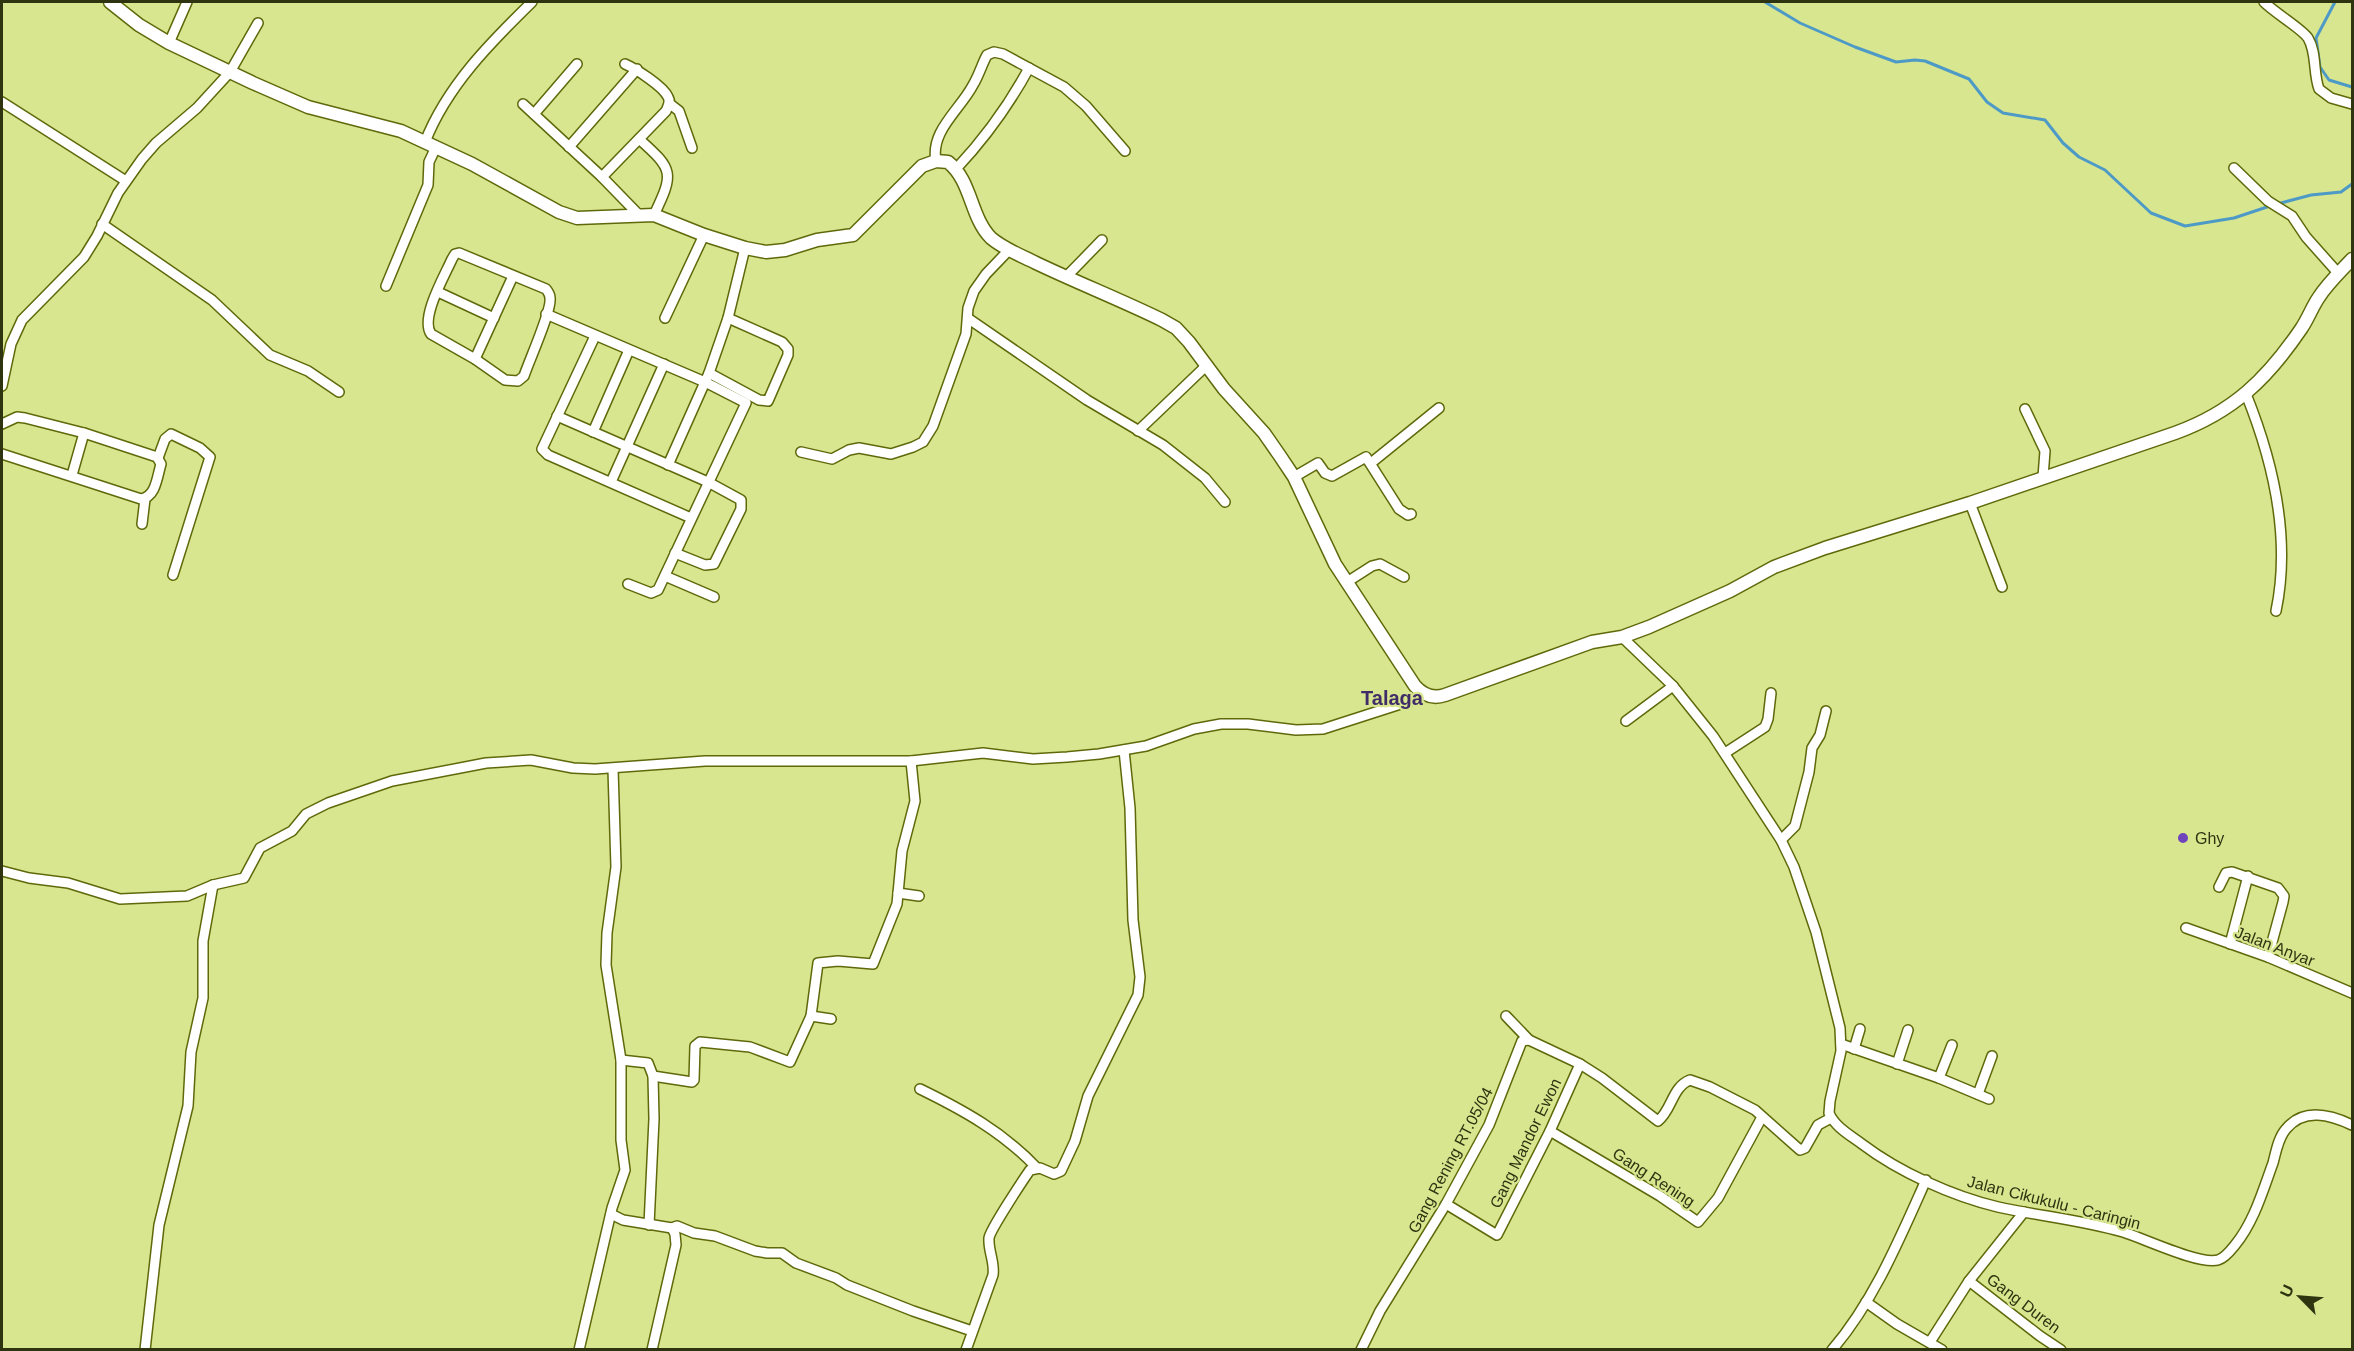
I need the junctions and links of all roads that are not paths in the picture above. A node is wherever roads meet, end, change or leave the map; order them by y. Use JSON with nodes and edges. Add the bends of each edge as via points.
{"nodes":[{"id":1,"x":110,"y":2,"type":"edge"},
{"id":2,"x":187,"y":2,"type":"edge"},
{"id":3,"x":532,"y":2,"type":"edge"},
{"id":4,"x":2264,"y":2,"type":"edge"},
{"id":5,"x":258,"y":23,"type":"dead end"},
{"id":6,"x":169,"y":43,"type":"junction"},
{"id":7,"x":577,"y":64,"type":"dead end"},
{"id":8,"x":625,"y":64,"type":"dead end"},
{"id":9,"x":1029,"y":68,"type":"junction"},
{"id":10,"x":637,"y":69,"type":"junction"},
{"id":11,"x":230,"y":72,"type":"junction"},
{"id":12,"x":2,"y":102,"type":"edge"},
{"id":13,"x":523,"y":104,"type":"dead end"},
{"id":14,"x":670,"y":104,"type":"junction"},
{"id":15,"x":2352,"y":104,"type":"edge"},
{"id":16,"x":534,"y":114,"type":"junction"},
{"id":17,"x":639,"y":139,"type":"junction"},
{"id":18,"x":430,"y":144,"type":"junction"},
{"id":19,"x":568,"y":147,"type":"junction"},
{"id":20,"x":692,"y":148,"type":"dead end"},
{"id":21,"x":1125,"y":151,"type":"dead end"},
{"id":22,"x":936,"y":161,"type":"junction"},
{"id":23,"x":2234,"y":168,"type":"dead end"},
{"id":24,"x":956,"y":169,"type":"junction"},
{"id":25,"x":602,"y":177,"type":"junction"},
{"id":26,"x":126,"y":181,"type":"junction"},
{"id":27,"x":639,"y":215,"type":"junction"},
{"id":28,"x":654,"y":215,"type":"junction"},
{"id":29,"x":102,"y":224,"type":"junction"},
{"id":30,"x":704,"y":235,"type":"junction"},
{"id":31,"x":1102,"y":240,"type":"dead end"},
{"id":32,"x":745,"y":248,"type":"junction"},
{"id":33,"x":1009,"y":250,"type":"junction"},
{"id":34,"x":2352,"y":259,"type":"edge"},
{"id":35,"x":2338,"y":273,"type":"junction"},
{"id":36,"x":513,"y":276,"type":"junction"},
{"id":37,"x":1066,"y":277,"type":"junction"},
{"id":38,"x":386,"y":286,"type":"dead end"},
{"id":39,"x":438,"y":292,"type":"junction"},
{"id":40,"x":546,"y":314,"type":"junction"},
{"id":41,"x":494,"y":318,"type":"junction"},
{"id":42,"x":665,"y":318,"type":"dead end"},
{"id":43,"x":728,"y":318,"type":"junction"},
{"id":44,"x":969,"y":319,"type":"junction"},
{"id":45,"x":595,"y":336,"type":"junction"},
{"id":46,"x":628,"y":350,"type":"junction"},
{"id":47,"x":475,"y":359,"type":"junction"},
{"id":48,"x":664,"y":364,"type":"junction"},
{"id":49,"x":1207,"y":365,"type":"junction"},
{"id":50,"x":707,"y":378,"type":"junction"},
{"id":51,"x":2,"y":386,"type":"edge"},
{"id":52,"x":339,"y":392,"type":"dead end"},
{"id":53,"x":2246,"y":394,"type":"junction"},
{"id":54,"x":748,"y":399,"type":"junction"},
{"id":55,"x":1439,"y":408,"type":"dead end"},
{"id":56,"x":2025,"y":410,"type":"dead end"},
{"id":57,"x":557,"y":416,"type":"junction"},
{"id":58,"x":2,"y":423,"type":"edge"},
{"id":59,"x":1138,"y":431,"type":"junction"},
{"id":60,"x":593,"y":432,"type":"junction"},
{"id":61,"x":84,"y":433,"type":"junction"},
{"id":62,"x":628,"y":448,"type":"junction"},
{"id":63,"x":801,"y":452,"type":"dead end"},
{"id":64,"x":2,"y":454,"type":"edge"},
{"id":65,"x":158,"y":458,"type":"junction"},
{"id":66,"x":1371,"y":463,"type":"junction"},
{"id":67,"x":668,"y":465,"type":"junction"},
{"id":68,"x":72,"y":475,"type":"junction"},
{"id":69,"x":1294,"y":477,"type":"junction"},
{"id":70,"x":2043,"y":477,"type":"junction"},
{"id":71,"x":611,"y":482,"type":"junction"},
{"id":72,"x":708,"y":482,"type":"junction"},
{"id":73,"x":145,"y":499,"type":"junction"},
{"id":74,"x":1225,"y":502,"type":"dead end"},
{"id":75,"x":1970,"y":503,"type":"junction"},
{"id":76,"x":1411,"y":514,"type":"dead end"},
{"id":77,"x":691,"y":518,"type":"junction"},
{"id":78,"x":142,"y":525,"type":"dead end"},
{"id":79,"x":675,"y":553,"type":"junction"},
{"id":80,"x":172,"y":575,"type":"dead end"},
{"id":81,"x":665,"y":576,"type":"junction"},
{"id":82,"x":1404,"y":577,"type":"dead end"},
{"id":83,"x":1347,"y":582,"type":"junction"},
{"id":84,"x":628,"y":584,"type":"dead end"},
{"id":85,"x":2002,"y":587,"type":"dead end"},
{"id":86,"x":714,"y":597,"type":"dead end"},
{"id":87,"x":2276,"y":611,"type":"dead end"},
{"id":88,"x":1622,"y":637,"type":"junction"},
{"id":89,"x":1673,"y":686,"type":"junction"},
{"id":90,"x":1771,"y":693,"type":"dead end"},
{"id":91,"x":1424,"y":694,"type":"junction"},
{"id":92,"x":1826,"y":711,"type":"dead end"},
{"id":93,"x":1626,"y":721,"type":"dead end"},
{"id":94,"x":1124,"y":750,"type":"junction"},
{"id":95,"x":1725,"y":753,"type":"junction"},
{"id":96,"x":911,"y":762,"type":"junction"},
{"id":97,"x":613,"y":769,"type":"junction"},
{"id":98,"x":1781,"y":840,"type":"junction"},
{"id":99,"x":2,"y":871,"type":"edge"},
{"id":100,"x":2248,"y":876,"type":"junction"},
{"id":101,"x":213,"y":885,"type":"junction"},
{"id":102,"x":2219,"y":887,"type":"dead end"},
{"id":103,"x":898,"y":893,"type":"junction"},
{"id":104,"x":919,"y":896,"type":"dead end"},
{"id":105,"x":2186,"y":928,"type":"dead end"},
{"id":106,"x":2230,"y":944,"type":"junction"},
{"id":107,"x":2268,"y":957,"type":"junction"},
{"id":108,"x":2352,"y":993,"type":"edge"},
{"id":109,"x":811,"y":1016,"type":"junction"},
{"id":110,"x":1506,"y":1016,"type":"dead end"},
{"id":111,"x":831,"y":1019,"type":"dead end"},
{"id":112,"x":1860,"y":1029,"type":"dead end"},
{"id":113,"x":1908,"y":1030,"type":"dead end"},
{"id":114,"x":1529,"y":1040,"type":"junction"},
{"id":115,"x":1841,"y":1044,"type":"junction"},
{"id":116,"x":1952,"y":1045,"type":"dead end"},
{"id":117,"x":1854,"y":1049,"type":"junction"},
{"id":118,"x":1992,"y":1056,"type":"dead end"},
{"id":119,"x":621,"y":1060,"type":"junction"},
{"id":120,"x":1580,"y":1064,"type":"junction"},
{"id":121,"x":1897,"y":1064,"type":"junction"},
{"id":122,"x":653,"y":1076,"type":"junction"},
{"id":123,"x":1939,"y":1078,"type":"junction"},
{"id":124,"x":920,"y":1089,"type":"dead end"},
{"id":125,"x":1978,"y":1094,"type":"junction"},
{"id":126,"x":1989,"y":1099,"type":"dead end"},
{"id":127,"x":1762,"y":1117,"type":"junction"},
{"id":128,"x":1832,"y":1118,"type":"junction"},
{"id":129,"x":2352,"y":1125,"type":"edge"},
{"id":130,"x":1550,"y":1131,"type":"junction"},
{"id":131,"x":1037,"y":1168,"type":"junction"},
{"id":132,"x":1926,"y":1180,"type":"junction"},
{"id":133,"x":1446,"y":1204,"type":"junction"},
{"id":134,"x":2024,"y":1212,"type":"junction"},
{"id":135,"x":611,"y":1214,"type":"junction"},
{"id":136,"x":649,"y":1225,"type":"junction"},
{"id":137,"x":672,"y":1228,"type":"junction"},
{"id":138,"x":1969,"y":1281,"type":"junction"},
{"id":139,"x":1866,"y":1302,"type":"junction"},
{"id":140,"x":972,"y":1331,"type":"junction"},
{"id":141,"x":1930,"y":1342,"type":"junction"},
{"id":142,"x":145,"y":1350,"type":"edge"},
{"id":143,"x":579,"y":1350,"type":"edge"},
{"id":144,"x":652,"y":1350,"type":"edge"},
{"id":145,"x":966,"y":1350,"type":"edge"},
{"id":146,"x":1361,"y":1350,"type":"edge"},
{"id":147,"x":1832,"y":1350,"type":"edge"},
{"id":148,"x":1942,"y":1350,"type":"edge"},
{"id":149,"x":2061,"y":1350,"type":"edge"}],
"edges":[{"from":1,"to":6,"type":"street"},
{"from":2,"to":6,"type":"street"},
{"from":3,"to":18,"type":"street","via":[[458,83],[436,116]]},
{"from":4,"to":15,"type":"street","via":[[2307,36],[2319,89],[2331,98]]},
{"from":5,"to":11,"type":"street"},
{"from":6,"to":11,"type":"street"},
{"from":7,"to":16,"type":"street"},
{"from":8,"to":10,"type":"street"},
{"from":9,"to":21,"type":"street","via":[[1074,95]]},
{"from":9,"to":22,"type":"street","via":[[1003,54],[987,55],[966,98],[939,136]]},
{"from":9,"to":24,"type":"street","via":[[994,125]]},
{"from":10,"to":14,"type":"street","via":[[668,96]]},
{"from":10,"to":19,"type":"street"},
{"from":11,"to":18,"type":"street","via":[[296,103],[393,129]]},
{"from":11,"to":26,"type":"street","via":[[197,108],[156,143]]},
{"from":12,"to":26,"type":"street"},
{"from":13,"to":16,"type":"street"},
{"from":14,"to":17,"type":"street"},
{"from":14,"to":20,"type":"street","via":[[679,111]]},
{"from":16,"to":19,"type":"street"},
{"from":17,"to":25,"type":"street"},
{"from":17,"to":28,"type":"street","via":[[668,170],[668,184]]},
{"from":18,"to":27,"type":"street","via":[[568,216],[594,219]]},
{"from":18,"to":38,"type":"street","via":[[428,185]]},
{"from":19,"to":25,"type":"street"},
{"from":22,"to":24,"type":"street","via":[[948,162]]},
{"from":22,"to":32,"type":"street","via":[[916,172],[853,236],[774,251]]},
{"from":23,"to":35,"type":"street","via":[[2268,201],[2292,216]]},
{"from":24,"to":33,"type":"street","via":[[984,228]]},
{"from":25,"to":27,"type":"street"},
{"from":26,"to":29,"type":"street"},
{"from":27,"to":28,"type":"street"},
{"from":28,"to":30,"type":"street"},
{"from":29,"to":51,"type":"street","via":[[84,257],[22,320],[11,344]]},
{"from":29,"to":52,"type":"street","via":[[212,300],[270,355],[309,371]]},
{"from":30,"to":32,"type":"street"},
{"from":30,"to":42,"type":"street"},
{"from":31,"to":37,"type":"street"},
{"from":32,"to":43,"type":"street"},
{"from":33,"to":37,"type":"street"},
{"from":33,"to":44,"type":"street","via":[[974,291]]},
{"from":34,"to":35,"type":"street"},
{"from":35,"to":53,"type":"street","via":[[2283,353]]},
{"from":36,"to":39,"type":"street","via":[[459,253],[452,259]]},
{"from":36,"to":40,"type":"street","via":[[546,289],[550,298]]},
{"from":36,"to":41,"type":"street"},
{"from":37,"to":49,"type":"street","via":[[1176,328]]},
{"from":39,"to":41,"type":"street"},
{"from":39,"to":47,"type":"street","via":[[428,317],[431,334]]},
{"from":40,"to":45,"type":"street"},
{"from":40,"to":47,"type":"street","via":[[524,376],[518,381],[505,380]]},
{"from":41,"to":47,"type":"street"},
{"from":43,"to":50,"type":"street"},
{"from":43,"to":54,"type":"street","via":[[782,342],[789,349],[768,401]]},
{"from":44,"to":59,"type":"street"},
{"from":44,"to":63,"type":"street","via":[[933,426],[919,445],[891,454],[854,448],[832,459]]},
{"from":45,"to":46,"type":"street"},
{"from":45,"to":57,"type":"street"},
{"from":46,"to":48,"type":"street"},
{"from":46,"to":60,"type":"street"},
{"from":48,"to":50,"type":"street"},
{"from":48,"to":62,"type":"street"},
{"from":49,"to":59,"type":"street"},
{"from":49,"to":69,"type":"street"},
{"from":50,"to":54,"type":"street"},
{"from":50,"to":67,"type":"street"},
{"from":53,"to":70,"type":"street","via":[[2192,427]]},
{"from":53,"to":87,"type":"street","via":[[2263,441],[2276,501],[2283,566]]},
{"from":54,"to":72,"type":"street"},
{"from":55,"to":66,"type":"street"},
{"from":56,"to":70,"type":"street","via":[[2044,451]]},
{"from":57,"to":60,"type":"street"},
{"from":57,"to":71,"type":"street","via":[[543,444],[544,452]]},
{"from":58,"to":61,"type":"street","via":[[26,418]]},
{"from":59,"to":74,"type":"street","via":[[1194,469]]},
{"from":60,"to":62,"type":"street"},
{"from":61,"to":65,"type":"street"},
{"from":61,"to":68,"type":"street"},
{"from":62,"to":67,"type":"street"},
{"from":62,"to":71,"type":"street"},
{"from":64,"to":68,"type":"street"},
{"from":65,"to":73,"type":"street","via":[[161,464],[155,486]]},
{"from":65,"to":80,"type":"street","via":[[171,434],[203,449],[210,457]]},
{"from":66,"to":69,"type":"street","via":[[1363,457],[1332,476],[1315,463]]},
{"from":66,"to":76,"type":"street","via":[[1399,509]]},
{"from":67,"to":72,"type":"street"},
{"from":68,"to":73,"type":"street"},
{"from":69,"to":83,"type":"street"},
{"from":70,"to":75,"type":"street"},
{"from":71,"to":77,"type":"street"},
{"from":72,"to":77,"type":"street"},
{"from":72,"to":79,"type":"street","via":[[743,503],[717,561],[705,564]]},
{"from":73,"to":78,"type":"street"},
{"from":75,"to":85,"type":"street"},
{"from":75,"to":88,"type":"street","via":[[1798,558]]},
{"from":77,"to":79,"type":"street"},
{"from":79,"to":81,"type":"street"},
{"from":81,"to":84,"type":"street","via":[[658,590],[651,593]]},
{"from":81,"to":86,"type":"street"},
{"from":82,"to":83,"type":"street","via":[[1380,564]]},
{"from":83,"to":91,"type":"street"},
{"from":88,"to":89,"type":"street"},
{"from":88,"to":91,"type":"street","via":[[1592,642],[1439,697]]},
{"from":89,"to":93,"type":"street"},
{"from":89,"to":95,"type":"street"},
{"from":90,"to":95,"type":"street","via":[[1765,727]]},
{"from":91,"to":94,"type":"street","via":[[1323,729],[1221,724]]},
{"from":92,"to":98,"type":"street","via":[[1812,748],[1795,826]]},
{"from":94,"to":96,"type":"street","via":[[1042,759],[971,753]]},
{"from":94,"to":131,"type":"street","via":[[1140,986],[1088,1096],[1061,1172],[1054,1174]]},
{"from":95,"to":98,"type":"street"},
{"from":96,"to":97,"type":"street","via":[[705,761]]},
{"from":96,"to":103,"type":"street","via":[[915,801],[902,851]]},
{"from":97,"to":101,"type":"street","via":[[519,760],[392,781],[309,812],[292,831],[260,848],[244,878]]},
{"from":97,"to":119,"type":"street","via":[[616,867],[606,965]]},
{"from":98,"to":115,"type":"street","via":[[1816,932],[1838,1015]]},
{"from":99,"to":101,"type":"street","via":[[68,883],[120,900],[187,896]]},
{"from":100,"to":102,"type":"street","via":[[2228,872]]},
{"from":100,"to":106,"type":"street"},
{"from":100,"to":107,"type":"street","via":[[2278,888],[2284,896]]},
{"from":101,"to":142,"type":"street","via":[[203,941],[203,998],[190,1052],[188,1106],[159,1225]]},
{"from":103,"to":104,"type":"street"},
{"from":103,"to":109,"type":"street","via":[[873,964],[818,963]]},
{"from":105,"to":106,"type":"street","name":"Jalan Anyar"},
{"from":106,"to":107,"type":"street","name":"Jalan Anyar"},
{"from":107,"to":108,"type":"street","name":"Jalan Anyar"},
{"from":109,"to":111,"type":"street"},
{"from":109,"to":122,"type":"street","via":[[790,1062],[750,1047],[700,1042],[695,1046],[692,1082]]},
{"from":110,"to":114,"type":"street"},
{"from":112,"to":117,"type":"street"},
{"from":113,"to":121,"type":"street"},
{"from":114,"to":120,"type":"street"},
{"from":114,"to":133,"type":"street","name":"Gang Rening RT.05/04","via":[[1520,1042],[1496,1111]]},
{"from":115,"to":117,"type":"street"},
{"from":115,"to":128,"type":"street","via":[[1829,1108]]},
{"from":116,"to":123,"type":"street"},
{"from":117,"to":121,"type":"street"},
{"from":118,"to":125,"type":"street"},
{"from":119,"to":122,"type":"street","via":[[648,1062]]},
{"from":119,"to":135,"type":"street","via":[[625,1170]]},
{"from":120,"to":127,"type":"street","via":[[1658,1121],[1678,1088],[1690,1080],[1755,1110]]},
{"from":120,"to":130,"type":"street","name":"Gang Mandor Ewon"},
{"from":121,"to":123,"type":"street"},
{"from":122,"to":136,"type":"street"},
{"from":123,"to":125,"type":"street"},
{"from":124,"to":131,"type":"street","via":[[987,1125]]},
{"from":125,"to":126,"type":"street"},
{"from":127,"to":128,"type":"street","via":[[1802,1150],[1818,1125]]},
{"from":127,"to":130,"type":"street","name":"Gang Rening","via":[[1718,1198],[1698,1222]]},
{"from":128,"to":132,"type":"street","name":"Jalan Cikukulu - Caringin","via":[[1866,1148]]},
{"from":129,"to":134,"type":"street","name":"Jalan Cikukulu - Caringin","via":[[2319,1114],[2287,1127],[2243,1234],[2219,1260],[2189,1256],[2113,1230]]},
{"from":130,"to":133,"type":"street","name":"Gang Mandor Ewon","via":[[1497,1235]]},
{"from":131,"to":140,"type":"street","via":[[1030,1170],[990,1233],[993,1270]]},
{"from":132,"to":134,"type":"street","name":"Jalan Cikukulu - Caringin","via":[[1973,1199]]},
{"from":132,"to":139,"type":"street"},
{"from":133,"to":146,"type":"street","name":"Gang Rening RT.05/04","via":[[1380,1311]]},
{"from":134,"to":138,"type":"street","name":"Gang Duren"},
{"from":135,"to":136,"type":"street"},
{"from":135,"to":143,"type":"street"},
{"from":136,"to":137,"type":"street"},
{"from":137,"to":140,"type":"street","via":[[716,1236],[767,1254],[782,1253],[847,1285]]},
{"from":137,"to":144,"type":"street","via":[[676,1245]]},
{"from":138,"to":141,"type":"street","name":"Gang Duren"},
{"from":138,"to":149,"type":"street","name":"Gang Duren"},
{"from":139,"to":141,"type":"street"},
{"from":139,"to":147,"type":"street"},
{"from":140,"to":145,"type":"street"},
{"from":141,"to":148,"type":"street"}]}
